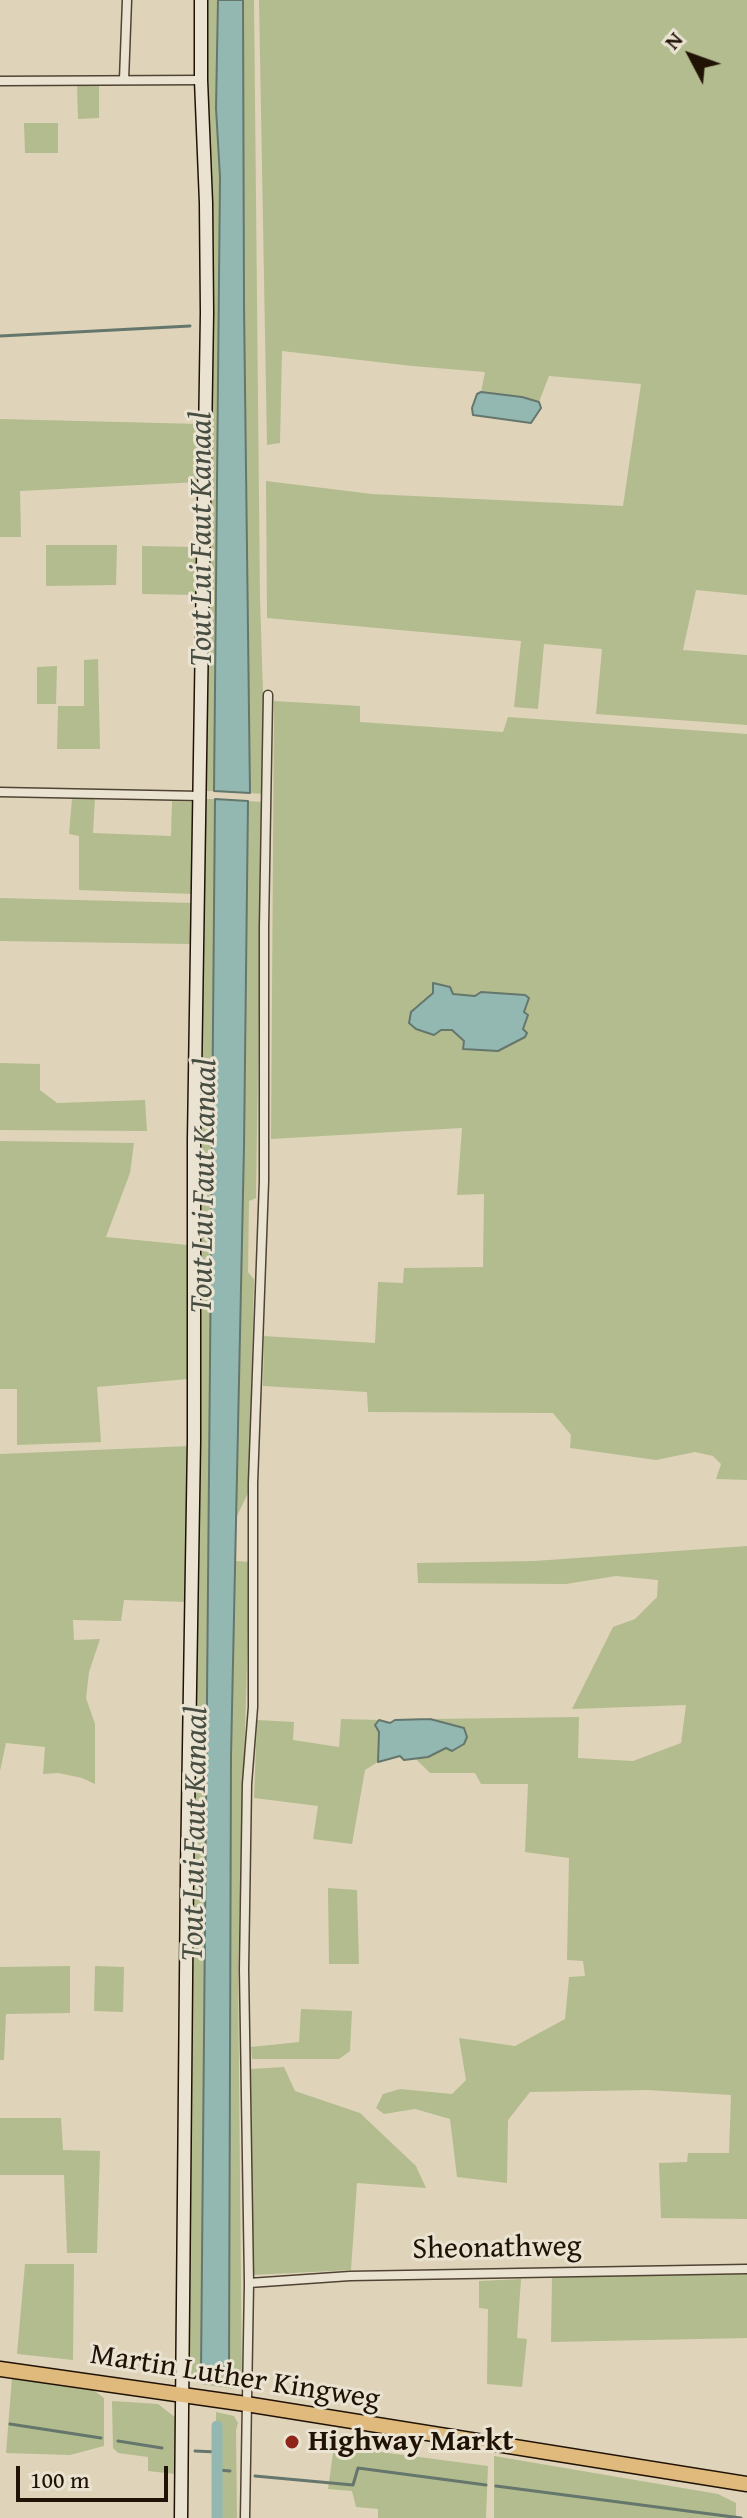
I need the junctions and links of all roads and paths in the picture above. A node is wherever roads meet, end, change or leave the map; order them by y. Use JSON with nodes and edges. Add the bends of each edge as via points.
{"nodes":[{"id":1,"x":127,"y":0,"type":"edge"},
{"id":2,"x":201,"y":0,"type":"edge"},
{"id":3,"x":124,"y":80,"type":"junction"},
{"id":4,"x":201,"y":80,"type":"junction"},
{"id":5,"x":0,"y":81,"type":"edge"},
{"id":6,"x":268,"y":695,"type":"dead end"},
{"id":7,"x":0,"y":792,"type":"edge"},
{"id":8,"x":200,"y":796,"type":"junction"},
{"id":9,"x":747,"y":2269,"type":"edge"},
{"id":10,"x":249,"y":2283,"type":"junction"},
{"id":11,"x":0,"y":2369,"type":"edge"},
{"id":12,"x":182,"y":2395,"type":"junction"},
{"id":13,"x":246,"y":2404,"type":"junction"},
{"id":14,"x":747,"y":2484,"type":"edge"},
{"id":15,"x":181,"y":2518,"type":"edge"},
{"id":16,"x":245,"y":2518,"type":"edge"}],
"edges":[{"from":1,"to":3,"type":"street"},
{"from":2,"to":4,"type":"street"},
{"from":3,"to":4,"type":"street"},
{"from":3,"to":5,"type":"street"},
{"from":4,"to":8,"type":"street","via":[[207,255]]},
{"from":6,"to":10,"type":"street","via":[[264,1181],[244,1969]]},
{"from":7,"to":8,"type":"street"},
{"from":8,"to":12,"type":"street"},
{"from":9,"to":10,"type":"street","name":"Sheonathweg","via":[[350,2276]]},
{"from":10,"to":13,"type":"street"},
{"from":11,"to":12,"type":"main road","name":"Martin Luther Kingweg"},
{"from":12,"to":13,"type":"main road","name":"Martin Luther Kingweg"},
{"from":12,"to":15,"type":"street"},
{"from":13,"to":14,"type":"main road","name":"Martin Luther Kingweg"},
{"from":13,"to":16,"type":"street"}]}
